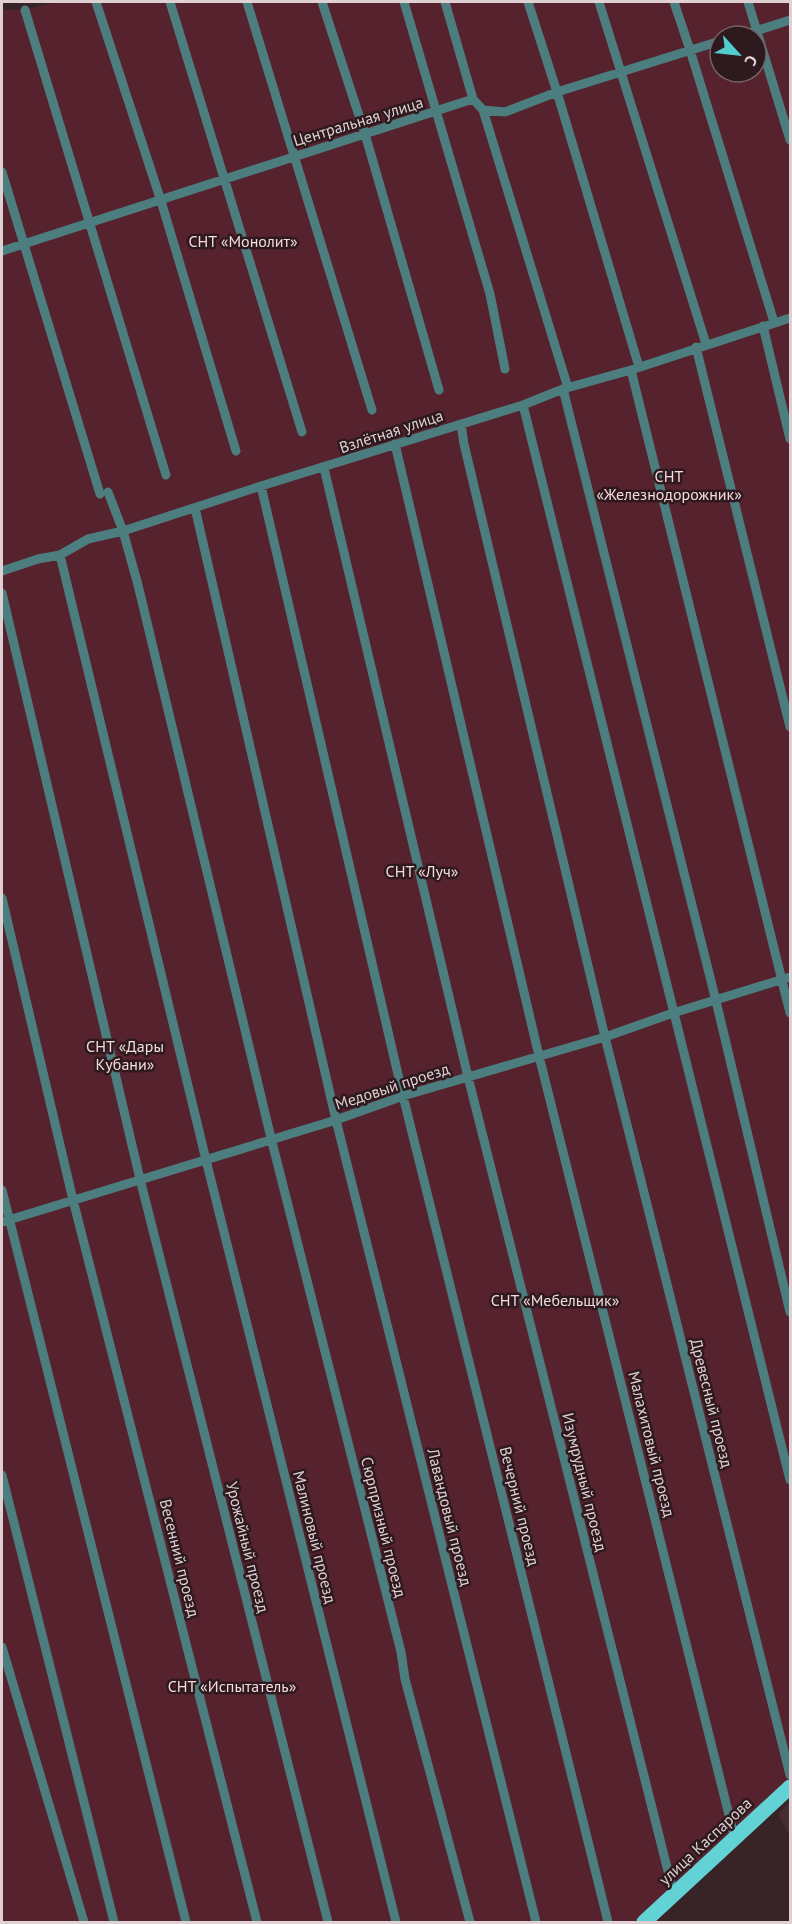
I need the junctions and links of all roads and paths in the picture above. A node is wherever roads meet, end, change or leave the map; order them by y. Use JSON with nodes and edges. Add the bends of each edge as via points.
{"nodes":[{"id":1,"x":96,"y":2,"type":"edge"},
{"id":2,"x":170,"y":2,"type":"edge"},
{"id":3,"x":247,"y":2,"type":"edge"},
{"id":4,"x":322,"y":2,"type":"edge"},
{"id":5,"x":404,"y":2,"type":"edge"},
{"id":6,"x":445,"y":2,"type":"edge"},
{"id":7,"x":528,"y":2,"type":"edge"},
{"id":8,"x":599,"y":2,"type":"edge"},
{"id":9,"x":674,"y":2,"type":"edge"},
{"id":10,"x":748,"y":2,"type":"edge"},
{"id":11,"x":25,"y":10,"type":"dead end"},
{"id":12,"x":790,"y":20,"type":"edge"},
{"id":13,"x":755,"y":24,"type":"edge"},
{"id":14,"x":768,"y":27,"type":"edge"},
{"id":15,"x":708,"y":45,"type":"edge"},
{"id":16,"x":690,"y":50,"type":"junction"},
{"id":17,"x":768,"y":67,"type":"edge"},
{"id":18,"x":622,"y":71,"type":"junction"},
{"id":19,"x":557,"y":92,"type":"junction"},
{"id":20,"x":473,"y":99,"type":"junction"},
{"id":21,"x":483,"y":110,"type":"junction"},
{"id":22,"x":437,"y":112,"type":"junction"},
{"id":23,"x":364,"y":134,"type":"junction"},
{"id":24,"x":790,"y":140,"type":"edge"},
{"id":25,"x":294,"y":157,"type":"junction"},
{"id":26,"x":2,"y":172,"type":"edge"},
{"id":27,"x":224,"y":180,"type":"junction"},
{"id":28,"x":161,"y":201,"type":"junction"},
{"id":29,"x":90,"y":223,"type":"junction"},
{"id":30,"x":23,"y":244,"type":"junction"},
{"id":31,"x":2,"y":251,"type":"edge"},
{"id":32,"x":790,"y":318,"type":"edge"},
{"id":33,"x":774,"y":322,"type":"junction"},
{"id":34,"x":763,"y":326,"type":"junction"},
{"id":35,"x":701,"y":346,"type":"junction"},
{"id":36,"x":505,"y":369,"type":"dead end"},
{"id":37,"x":635,"y":369,"type":"junction"},
{"id":38,"x":565,"y":389,"type":"junction"},
{"id":39,"x":439,"y":390,"type":"dead end"},
{"id":40,"x":523,"y":405,"type":"junction"},
{"id":41,"x":372,"y":410,"type":"dead end"},
{"id":42,"x":461,"y":424,"type":"junction"},
{"id":43,"x":302,"y":432,"type":"dead end"},
{"id":44,"x":790,"y":440,"type":"edge"},
{"id":45,"x":395,"y":444,"type":"junction"},
{"id":46,"x":236,"y":451,"type":"dead end"},
{"id":47,"x":324,"y":468,"type":"junction"},
{"id":48,"x":166,"y":475,"type":"dead end"},
{"id":49,"x":261,"y":486,"type":"junction"},
{"id":50,"x":195,"y":508,"type":"junction"},
{"id":51,"x":123,"y":531,"type":"junction"},
{"id":52,"x":60,"y":555,"type":"junction"},
{"id":53,"x":2,"y":571,"type":"edge"},
{"id":54,"x":2,"y":593,"type":"edge"},
{"id":55,"x":790,"y":727,"type":"edge"},
{"id":56,"x":2,"y":898,"type":"edge"},
{"id":57,"x":787,"y":979,"type":"edge"},
{"id":58,"x":716,"y":1001,"type":"junction"},
{"id":59,"x":673,"y":1013,"type":"junction"},
{"id":60,"x":790,"y":1013,"type":"edge"},
{"id":61,"x":605,"y":1037,"type":"junction"},
{"id":62,"x":539,"y":1056,"type":"junction"},
{"id":63,"x":468,"y":1077,"type":"junction"},
{"id":64,"x":403,"y":1096,"type":"junction"},
{"id":65,"x":336,"y":1120,"type":"junction"},
{"id":66,"x":271,"y":1138,"type":"junction"},
{"id":67,"x":206,"y":1160,"type":"junction"},
{"id":68,"x":140,"y":1179,"type":"junction"},
{"id":69,"x":2,"y":1190,"type":"edge"},
{"id":70,"x":73,"y":1200,"type":"junction"},
{"id":71,"x":5,"y":1221,"type":"edge"},
{"id":72,"x":790,"y":1312,"type":"edge"},
{"id":73,"x":2,"y":1475,"type":"edge"},
{"id":74,"x":790,"y":1480,"type":"edge"},
{"id":75,"x":2,"y":1647,"type":"edge"},
{"id":76,"x":790,"y":1775,"type":"edge"},
{"id":77,"x":790,"y":1787,"type":"edge"},
{"id":78,"x":735,"y":1839,"type":"junction"},
{"id":79,"x":674,"y":1895,"type":"junction"},
{"id":80,"x":84,"y":1923,"type":"edge"},
{"id":81,"x":114,"y":1923,"type":"edge"},
{"id":82,"x":186,"y":1923,"type":"edge"},
{"id":83,"x":257,"y":1923,"type":"edge"},
{"id":84,"x":328,"y":1923,"type":"edge"},
{"id":85,"x":396,"y":1923,"type":"edge"},
{"id":86,"x":470,"y":1923,"type":"edge"},
{"id":87,"x":536,"y":1923,"type":"edge"},
{"id":88,"x":608,"y":1923,"type":"edge"},
{"id":89,"x":644,"y":1923,"type":"edge"}],
"edges":[{"from":1,"to":28,"type":"street"},
{"from":2,"to":27,"type":"street"},
{"from":3,"to":25,"type":"street"},
{"from":4,"to":23,"type":"street"},
{"from":5,"to":22,"type":"street"},
{"from":6,"to":20,"type":"street"},
{"from":7,"to":19,"type":"street"},
{"from":8,"to":18,"type":"street"},
{"from":9,"to":16,"type":"street"},
{"from":10,"to":13,"type":"street"},
{"from":11,"to":29,"type":"street"},
{"from":12,"to":14,"type":"street"},
{"from":15,"to":16,"type":"street"},
{"from":16,"to":18,"type":"street"},
{"from":16,"to":33,"type":"street"},
{"from":17,"to":24,"type":"street"},
{"from":18,"to":19,"type":"street"},
{"from":18,"to":35,"type":"street"},
{"from":19,"to":21,"type":"street","via":[[506,112]]},
{"from":19,"to":37,"type":"street"},
{"from":20,"to":21,"type":"street"},
{"from":20,"to":22,"type":"street","name":"Центральная улица"},
{"from":21,"to":38,"type":"street"},
{"from":22,"to":23,"type":"street","name":"Центральная улица"},
{"from":22,"to":36,"type":"street","via":[[490,294]]},
{"from":23,"to":25,"type":"street","name":"Центральная улица"},
{"from":23,"to":39,"type":"street"},
{"from":25,"to":27,"type":"street","name":"Центральная улица"},
{"from":25,"to":41,"type":"street"},
{"from":26,"to":30,"type":"street","name":"Сюрпризный проезд"},
{"from":27,"to":28,"type":"street","name":"Центральная улица"},
{"from":27,"to":43,"type":"street"},
{"from":28,"to":29,"type":"street","name":"Центральная улица"},
{"from":28,"to":46,"type":"street"},
{"from":29,"to":30,"type":"street","name":"Центральная улица"},
{"from":29,"to":48,"type":"street"},
{"from":30,"to":31,"type":"street","name":"Центральная улица"},
{"from":30,"to":51,"type":"street","name":"Сюрпризный проезд","via":[[104,493]]},
{"from":32,"to":33,"type":"street","name":"Взлётная улица"},
{"from":33,"to":34,"type":"street","name":"Взлётная улица"},
{"from":34,"to":35,"type":"street","name":"Взлётная улица"},
{"from":34,"to":44,"type":"street"},
{"from":35,"to":37,"type":"street","name":"Взлётная улица"},
{"from":35,"to":55,"type":"street"},
{"from":37,"to":38,"type":"street","name":"Взлётная улица"},
{"from":37,"to":57,"type":"street"},
{"from":38,"to":40,"type":"street","name":"Взлётная улица"},
{"from":38,"to":58,"type":"street"},
{"from":40,"to":42,"type":"street","name":"Взлётная улица"},
{"from":40,"to":59,"type":"street"},
{"from":42,"to":45,"type":"street","name":"Взлётная улица"},
{"from":42,"to":61,"type":"street","name":"Древесный проезд"},
{"from":45,"to":47,"type":"street","name":"Взлётная улица"},
{"from":45,"to":62,"type":"street","name":"Малахитовый проезд"},
{"from":47,"to":49,"type":"street","name":"Взлётная улица"},
{"from":47,"to":63,"type":"street","name":"Изумрудный проезд"},
{"from":49,"to":50,"type":"street","name":"Взлётная улица"},
{"from":49,"to":64,"type":"street","name":"Вечерний проезд"},
{"from":50,"to":51,"type":"street","name":"Взлётная улица"},
{"from":50,"to":65,"type":"street","name":"Лавандовый проезд"},
{"from":51,"to":52,"type":"street","name":"Взлётная улица","via":[[88,539]]},
{"from":51,"to":66,"type":"street","name":"Сюрпризный проезд"},
{"from":52,"to":53,"type":"street","name":"Взлётная улица"},
{"from":52,"to":67,"type":"street","name":"Малиновый проезд"},
{"from":54,"to":68,"type":"street","name":"Урожайный проезд"},
{"from":56,"to":70,"type":"street","name":"Весенний проезд"},
{"from":57,"to":58,"type":"street","name":"Медовый проезд"},
{"from":57,"to":60,"type":"street"},
{"from":58,"to":59,"type":"street","name":"Медовый проезд"},
{"from":58,"to":72,"type":"street"},
{"from":59,"to":61,"type":"street","name":"Медовый проезд"},
{"from":59,"to":74,"type":"street"},
{"from":61,"to":62,"type":"street","name":"Медовый проезд"},
{"from":61,"to":76,"type":"street","name":"Древесный проезд"},
{"from":62,"to":63,"type":"street","name":"Медовый проезд"},
{"from":62,"to":78,"type":"street","name":"Малахитовый проезд"},
{"from":63,"to":64,"type":"street","name":"Медовый проезд"},
{"from":63,"to":79,"type":"street","name":"Изумрудный проезд"},
{"from":64,"to":65,"type":"street","name":"Медовый проезд"},
{"from":64,"to":88,"type":"street","name":"Вечерний проезд"},
{"from":65,"to":66,"type":"street","name":"Медовый проезд"},
{"from":65,"to":87,"type":"street","name":"Лавандовый проезд"},
{"from":66,"to":67,"type":"street","name":"Медовый проезд"},
{"from":66,"to":86,"type":"street","name":"Сюрпризный проезд","via":[[405,1679]]},
{"from":67,"to":68,"type":"street","name":"Медовый проезд"},
{"from":67,"to":85,"type":"street","name":"Малиновый проезд"},
{"from":68,"to":70,"type":"street","name":"Медовый проезд"},
{"from":68,"to":84,"type":"street","name":"Урожайный проезд"},
{"from":69,"to":71,"type":"street"},
{"from":70,"to":71,"type":"street","name":"Медовый проезд"},
{"from":70,"to":83,"type":"street","name":"Весенний проезд"},
{"from":71,"to":82,"type":"street"},
{"from":73,"to":81,"type":"street"},
{"from":75,"to":80,"type":"street"},
{"from":77,"to":78,"type":"main road","name":"улица Каспарова"},
{"from":78,"to":79,"type":"main road","name":"улица Каспарова"},
{"from":79,"to":89,"type":"main road","name":"улица Каспарова"}]}
